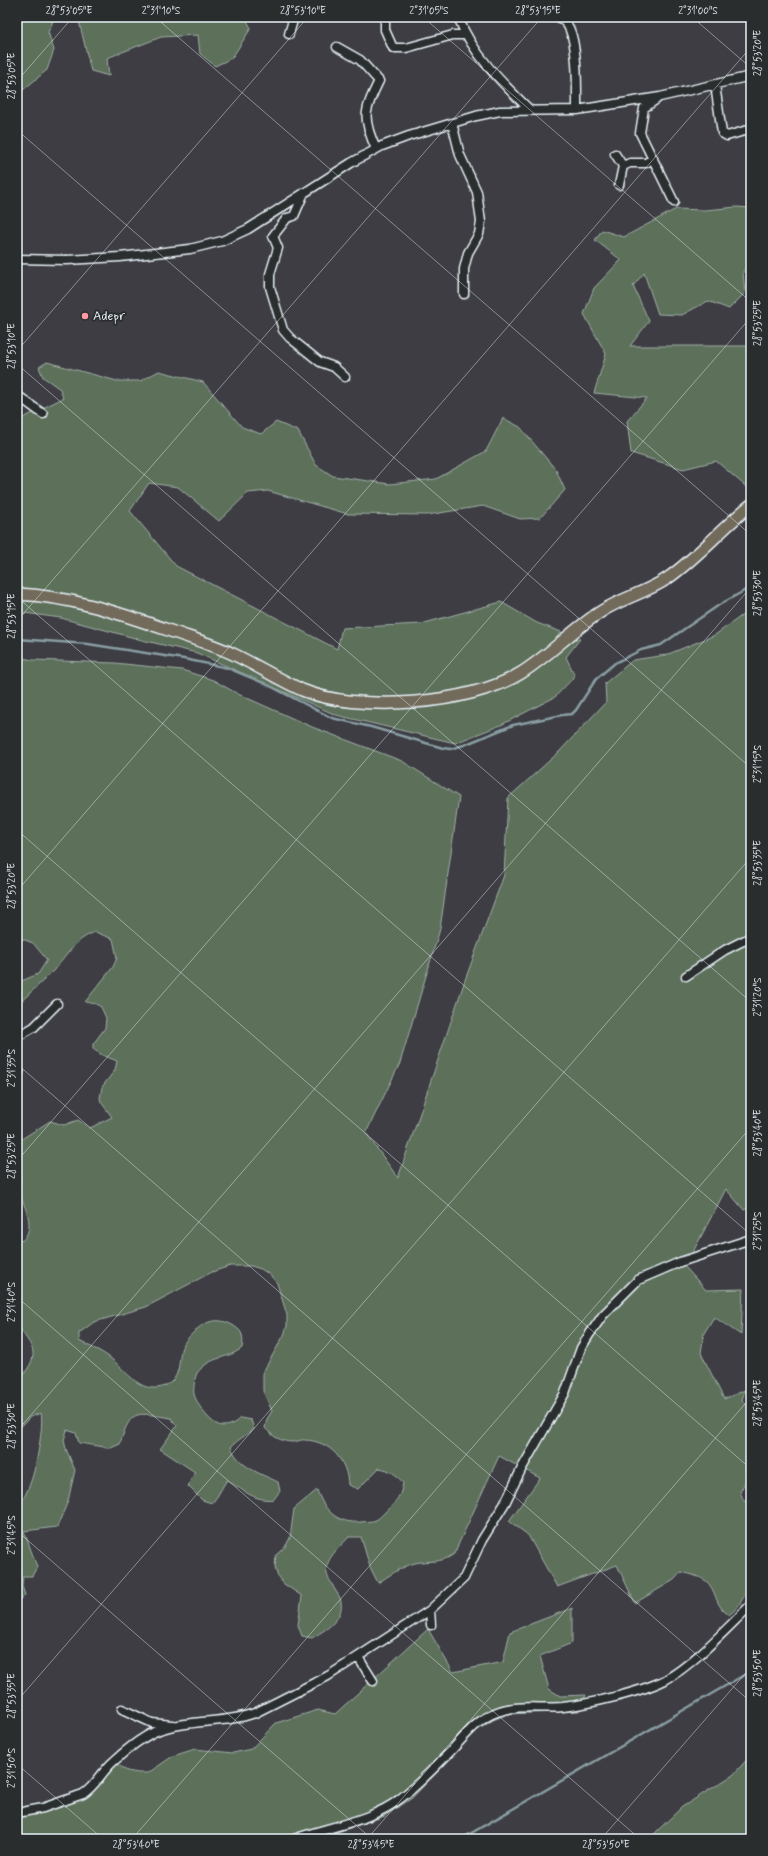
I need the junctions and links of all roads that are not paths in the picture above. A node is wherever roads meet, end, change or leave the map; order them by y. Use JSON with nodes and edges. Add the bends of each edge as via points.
{"nodes":[{"id":1,"x":294,"y":17,"type":"edge"},
{"id":2,"x":386,"y":17,"type":"edge"},
{"id":3,"x":458,"y":17,"type":"edge"},
{"id":4,"x":559,"y":17,"type":"edge"},
{"id":5,"x":289,"y":34,"type":"dead end"},
{"id":6,"x":466,"y":35,"type":"junction"},
{"id":7,"x":337,"y":47,"type":"dead end"},
{"id":8,"x":751,"y":76,"type":"edge"},
{"id":9,"x":715,"y":85,"type":"junction"},
{"id":10,"x":660,"y":97,"type":"junction"},
{"id":11,"x":530,"y":110,"type":"junction"},
{"id":12,"x":577,"y":110,"type":"junction"},
{"id":13,"x":452,"y":123,"type":"junction"},
{"id":14,"x":751,"y":129,"type":"edge"},
{"id":15,"x":376,"y":149,"type":"junction"},
{"id":16,"x":615,"y":154,"type":"dead end"},
{"id":17,"x":653,"y":158,"type":"junction"},
{"id":18,"x":623,"y":166,"type":"junction"},
{"id":19,"x":619,"y":185,"type":"dead end"},
{"id":20,"x":304,"y":193,"type":"junction"},
{"id":21,"x":674,"y":202,"type":"dead end"},
{"id":22,"x":17,"y":259,"type":"edge"},
{"id":23,"x":464,"y":294,"type":"dead end"},
{"id":24,"x":345,"y":377,"type":"dead end"},
{"id":25,"x":17,"y":395,"type":"edge"},
{"id":26,"x":43,"y":414,"type":"dead end"},
{"id":27,"x":751,"y":505,"type":"edge"},
{"id":28,"x":17,"y":594,"type":"edge"},
{"id":29,"x":751,"y":937,"type":"edge"},
{"id":30,"x":686,"y":976,"type":"dead end"},
{"id":31,"x":57,"y":1004,"type":"dead end"},
{"id":32,"x":17,"y":1037,"type":"edge"},
{"id":33,"x":751,"y":1239,"type":"edge"},
{"id":34,"x":751,"y":1605,"type":"edge"},
{"id":35,"x":430,"y":1610,"type":"junction"},
{"id":36,"x":431,"y":1625,"type":"dead end"},
{"id":37,"x":358,"y":1657,"type":"junction"},
{"id":38,"x":373,"y":1681,"type":"dead end"},
{"id":39,"x":122,"y":1709,"type":"dead end"},
{"id":40,"x":175,"y":1726,"type":"junction"},
{"id":41,"x":17,"y":1813,"type":"edge"},
{"id":42,"x":294,"y":1839,"type":"edge"}],
"edges":[{"from":1,"to":5,"type":"street"},
{"from":2,"to":6,"type":"street","via":[[385,30],[393,48],[406,48],[454,35]]},
{"from":3,"to":6,"type":"street"},
{"from":4,"to":12,"type":"street","via":[[568,26],[573,43]]},
{"from":6,"to":11,"type":"street","via":[[478,55]]},
{"from":7,"to":15,"type":"street","via":[[360,60],[379,81],[367,109],[366,118]]},
{"from":8,"to":9,"type":"street"},
{"from":9,"to":10,"type":"street"},
{"from":9,"to":14,"type":"street","via":[[722,134],[727,136]]},
{"from":10,"to":12,"type":"street"},
{"from":10,"to":17,"type":"street","via":[[644,108],[641,124],[640,133]]},
{"from":11,"to":12,"type":"street"},
{"from":11,"to":13,"type":"street","via":[[500,112]]},
{"from":13,"to":15,"type":"street"},
{"from":13,"to":23,"type":"street","via":[[460,155],[477,192],[481,222],[479,234],[468,253],[464,269]]},
{"from":15,"to":20,"type":"street"},
{"from":16,"to":18,"type":"street"},
{"from":17,"to":18,"type":"street","via":[[646,163],[630,162]]},
{"from":17,"to":21,"type":"street"},
{"from":18,"to":19,"type":"street"},
{"from":20,"to":22,"type":"street","via":[[248,229],[222,241],[190,249],[67,260]]},
{"from":20,"to":24,"type":"street","via":[[294,216],[287,218],[274,236],[278,248],[270,274],[270,287],[283,330],[320,362],[334,367]]},
{"from":25,"to":26,"type":"street"},
{"from":27,"to":28,"type":"highway","via":[[712,542],[666,579],[602,610],[551,652],[519,674],[499,685],[446,698],[366,703],[314,695],[206,643],[80,602]]},
{"from":29,"to":30,"type":"street","via":[[725,950]]},
{"from":31,"to":32,"type":"street","via":[[34,1027]]},
{"from":33,"to":35,"type":"street","via":[[680,1262],[638,1280],[603,1315],[581,1348],[566,1393],[482,1540],[464,1578]]},
{"from":34,"to":42,"type":"street","via":[[687,1664],[664,1680],[603,1700],[563,1707],[517,1708],[496,1712],[483,1719],[413,1787],[388,1807]]},
{"from":35,"to":36,"type":"street"},
{"from":35,"to":37,"type":"street"},
{"from":37,"to":38,"type":"street"},
{"from":37,"to":40,"type":"street","via":[[328,1676],[255,1713]]},
{"from":39,"to":40,"type":"street","via":[[152,1723]]},
{"from":40,"to":41,"type":"street","via":[[158,1730],[134,1746],[114,1761],[83,1794],[43,1808]]}]}
